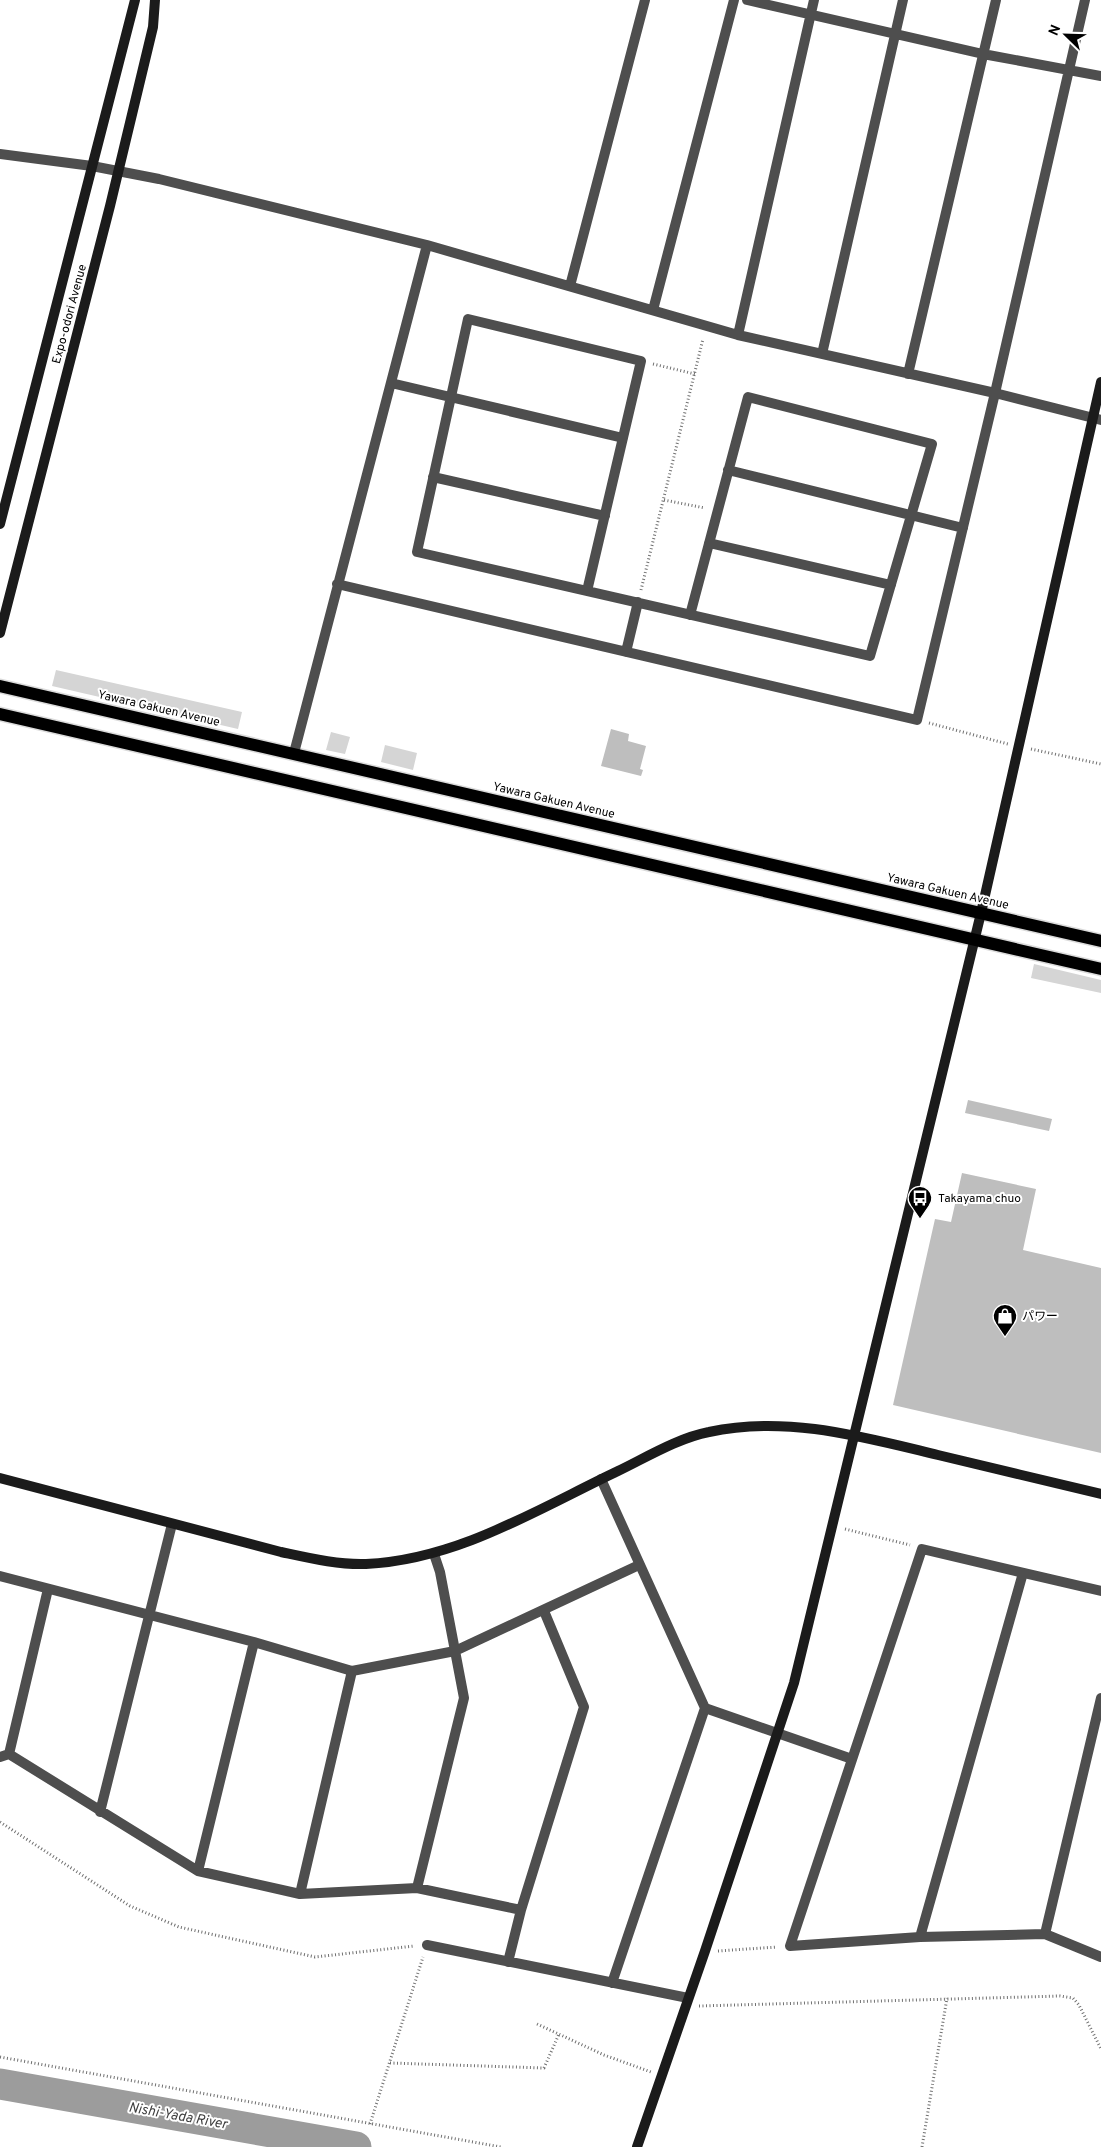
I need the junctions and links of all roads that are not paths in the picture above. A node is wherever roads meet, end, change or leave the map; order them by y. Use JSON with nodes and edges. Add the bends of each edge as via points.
{"nodes":[{"id":1,"x":135,"y":0,"type":"edge"},
{"id":2,"x":154,"y":0,"type":"edge"},
{"id":3,"x":645,"y":0,"type":"edge"},
{"id":4,"x":734,"y":0,"type":"edge"},
{"id":5,"x":747,"y":0,"type":"edge"},
{"id":6,"x":814,"y":0,"type":"edge"},
{"id":7,"x":903,"y":0,"type":"edge"},
{"id":8,"x":996,"y":0,"type":"edge"},
{"id":9,"x":1085,"y":0,"type":"edge"},
{"id":10,"x":811,"y":15,"type":"junction"},
{"id":11,"x":895,"y":34,"type":"junction"},
{"id":12,"x":984,"y":54,"type":"junction"},
{"id":13,"x":1070,"y":71,"type":"junction"},
{"id":14,"x":1101,"y":76,"type":"edge"},
{"id":15,"x":0,"y":154,"type":"edge"},
{"id":16,"x":92,"y":166,"type":"junction"},
{"id":17,"x":119,"y":170,"type":"junction"},
{"id":18,"x":427,"y":245,"type":"junction"},
{"id":19,"x":570,"y":286,"type":"junction"},
{"id":20,"x":653,"y":310,"type":"junction"},
{"id":21,"x":738,"y":335,"type":"junction"},
{"id":22,"x":822,"y":354,"type":"junction"},
{"id":23,"x":908,"y":374,"type":"junction"},
{"id":24,"x":1101,"y":382,"type":"edge"},
{"id":25,"x":391,"y":383,"type":"junction"},
{"id":26,"x":995,"y":393,"type":"junction"},
{"id":27,"x":451,"y":397,"type":"junction"},
{"id":28,"x":1097,"y":419,"type":"edge"},
{"id":29,"x":623,"y":438,"type":"junction"},
{"id":30,"x":728,"y":470,"type":"junction"},
{"id":31,"x":433,"y":477,"type":"junction"},
{"id":32,"x":912,"y":515,"type":"junction"},
{"id":33,"x":605,"y":516,"type":"junction"},
{"id":34,"x":0,"y":524,"type":"edge"},
{"id":35,"x":963,"y":528,"type":"junction"},
{"id":36,"x":710,"y":543,"type":"junction"},
{"id":37,"x":337,"y":584,"type":"junction"},
{"id":38,"x":891,"y":585,"type":"junction"},
{"id":39,"x":587,"y":591,"type":"junction"},
{"id":40,"x":638,"y":602,"type":"junction"},
{"id":41,"x":690,"y":615,"type":"junction"},
{"id":42,"x":0,"y":633,"type":"edge"},
{"id":43,"x":626,"y":652,"type":"junction"},
{"id":44,"x":0,"y":686,"type":"edge"},
{"id":45,"x":0,"y":714,"type":"edge"},
{"id":46,"x":294,"y":753,"type":"junction"},
{"id":47,"x":981,"y":913,"type":"junction"},
{"id":48,"x":974,"y":939,"type":"junction"},
{"id":49,"x":1101,"y":940,"type":"edge"},
{"id":50,"x":1101,"y":968,"type":"edge"},
{"id":51,"x":854,"y":1435,"type":"junction"},
{"id":52,"x":0,"y":1478,"type":"edge"},
{"id":53,"x":602,"y":1479,"type":"junction"},
{"id":54,"x":1101,"y":1494,"type":"edge"},
{"id":55,"x":172,"y":1524,"type":"junction"},
{"id":56,"x":434,"y":1554,"type":"junction"},
{"id":57,"x":639,"y":1565,"type":"junction"},
{"id":58,"x":1023,"y":1573,"type":"junction"},
{"id":59,"x":0,"y":1576,"type":"edge"},
{"id":60,"x":48,"y":1589,"type":"junction"},
{"id":61,"x":1101,"y":1591,"type":"edge"},
{"id":62,"x":544,"y":1611,"type":"junction"},
{"id":63,"x":148,"y":1614,"type":"junction"},
{"id":64,"x":254,"y":1642,"type":"junction"},
{"id":65,"x":455,"y":1651,"type":"junction"},
{"id":66,"x":352,"y":1671,"type":"junction"},
{"id":67,"x":1101,"y":1698,"type":"edge"},
{"id":68,"x":705,"y":1708,"type":"junction"},
{"id":69,"x":778,"y":1732,"type":"junction"},
{"id":70,"x":5,"y":1756,"type":"edge"},
{"id":71,"x":852,"y":1759,"type":"junction"},
{"id":72,"x":100,"y":1812,"type":"junction"},
{"id":73,"x":198,"y":1871,"type":"junction"},
{"id":74,"x":417,"y":1888,"type":"junction"},
{"id":75,"x":300,"y":1894,"type":"junction"},
{"id":76,"x":520,"y":1910,"type":"junction"},
{"id":77,"x":1045,"y":1934,"type":"junction"},
{"id":78,"x":920,"y":1937,"type":"junction"},
{"id":79,"x":427,"y":1945,"type":"road end"},
{"id":80,"x":1101,"y":1957,"type":"edge"},
{"id":81,"x":508,"y":1962,"type":"junction"},
{"id":82,"x":612,"y":1983,"type":"junction"},
{"id":83,"x":687,"y":2002,"type":"junction"},
{"id":84,"x":637,"y":2147,"type":"edge"}],
"edges":[{"from":1,"to":16,"type":"street","name":"Expo-odori Avenue"},
{"from":2,"to":17,"type":"street","name":"Expo-odori Avenue","via":[[153,27]]},
{"from":3,"to":19,"type":"street"},
{"from":4,"to":20,"type":"street"},
{"from":5,"to":10,"type":"street"},
{"from":6,"to":10,"type":"street"},
{"from":7,"to":11,"type":"street"},
{"from":8,"to":12,"type":"street"},
{"from":9,"to":13,"type":"street"},
{"from":10,"to":11,"type":"street"},
{"from":10,"to":21,"type":"street"},
{"from":11,"to":12,"type":"street"},
{"from":11,"to":22,"type":"street"},
{"from":12,"to":13,"type":"street"},
{"from":12,"to":23,"type":"street"},
{"from":13,"to":14,"type":"street"},
{"from":13,"to":26,"type":"street"},
{"from":15,"to":16,"type":"street"},
{"from":16,"to":17,"type":"street"},
{"from":16,"to":34,"type":"street","name":"Expo-odori Avenue"},
{"from":17,"to":18,"type":"street"},
{"from":17,"to":42,"type":"street","name":"Expo-odori Avenue"},
{"from":18,"to":19,"type":"street"},
{"from":18,"to":25,"type":"street"},
{"from":19,"to":20,"type":"street"},
{"from":20,"to":21,"type":"street"},
{"from":21,"to":22,"type":"street"},
{"from":22,"to":23,"type":"street"},
{"from":23,"to":26,"type":"street"},
{"from":24,"to":28,"type":"street"},
{"from":25,"to":27,"type":"street"},
{"from":25,"to":37,"type":"street"},
{"from":26,"to":28,"type":"street"},
{"from":26,"to":35,"type":"street"},
{"from":27,"to":29,"type":"street"},
{"from":27,"to":29,"type":"street","via":[[468,319],[641,361]]},
{"from":27,"to":31,"type":"street"},
{"from":28,"to":47,"type":"street"},
{"from":29,"to":33,"type":"street"},
{"from":30,"to":32,"type":"street"},
{"from":30,"to":32,"type":"street","via":[[748,397],[932,444]]},
{"from":30,"to":36,"type":"street"},
{"from":31,"to":33,"type":"street"},
{"from":31,"to":39,"type":"street","via":[[417,552]]},
{"from":32,"to":35,"type":"street"},
{"from":32,"to":38,"type":"street"},
{"from":33,"to":39,"type":"street"},
{"from":35,"to":43,"type":"street","via":[[917,720]]},
{"from":36,"to":38,"type":"street"},
{"from":36,"to":41,"type":"street"},
{"from":37,"to":43,"type":"street"},
{"from":37,"to":46,"type":"street"},
{"from":38,"to":41,"type":"street","via":[[870,656]]},
{"from":39,"to":40,"type":"street"},
{"from":40,"to":41,"type":"street"},
{"from":40,"to":43,"type":"street"},
{"from":44,"to":46,"type":"main road","name":"Yawara Gakuen Avenue"},
{"from":45,"to":48,"type":"main road"},
{"from":46,"to":47,"type":"main road","name":"Yawara Gakuen Avenue"},
{"from":47,"to":48,"type":"street"},
{"from":47,"to":49,"type":"main road","name":"Yawara Gakuen Avenue"},
{"from":48,"to":50,"type":"main road"},
{"from":48,"to":51,"type":"street"},
{"from":51,"to":53,"type":"street","via":[[768,1425],[707,1432]]},
{"from":51,"to":54,"type":"street"},
{"from":51,"to":69,"type":"street","via":[[808,1629]]},
{"from":52,"to":55,"type":"street"},
{"from":53,"to":56,"type":"street","via":[[480,1538]]},
{"from":53,"to":57,"type":"street"},
{"from":55,"to":56,"type":"street","via":[[325,1560],[364,1564]]},
{"from":55,"to":63,"type":"street"},
{"from":56,"to":65,"type":"street"},
{"from":57,"to":62,"type":"street"},
{"from":57,"to":68,"type":"street"},
{"from":58,"to":61,"type":"street"},
{"from":58,"to":71,"type":"street","via":[[922,1549]]},
{"from":58,"to":78,"type":"street"},
{"from":59,"to":60,"type":"street"},
{"from":60,"to":63,"type":"street"},
{"from":60,"to":70,"type":"street"},
{"from":62,"to":65,"type":"street"},
{"from":62,"to":76,"type":"street","via":[[584,1707]]},
{"from":63,"to":64,"type":"street"},
{"from":63,"to":72,"type":"street"},
{"from":64,"to":66,"type":"street"},
{"from":64,"to":73,"type":"street"},
{"from":65,"to":66,"type":"street"},
{"from":65,"to":74,"type":"street","via":[[464,1698]]},
{"from":66,"to":75,"type":"street"},
{"from":67,"to":77,"type":"street"},
{"from":68,"to":69,"type":"street"},
{"from":68,"to":82,"type":"street"},
{"from":69,"to":71,"type":"street"},
{"from":69,"to":83,"type":"street"},
{"from":70,"to":72,"type":"street"},
{"from":71,"to":78,"type":"street","via":[[790,1946]]},
{"from":72,"to":73,"type":"street"},
{"from":73,"to":75,"type":"street"},
{"from":74,"to":75,"type":"street"},
{"from":74,"to":76,"type":"street"},
{"from":76,"to":81,"type":"street"},
{"from":77,"to":78,"type":"street"},
{"from":77,"to":80,"type":"street"},
{"from":79,"to":81,"type":"street"},
{"from":81,"to":82,"type":"street"},
{"from":82,"to":83,"type":"street"},
{"from":83,"to":84,"type":"street"}]}
